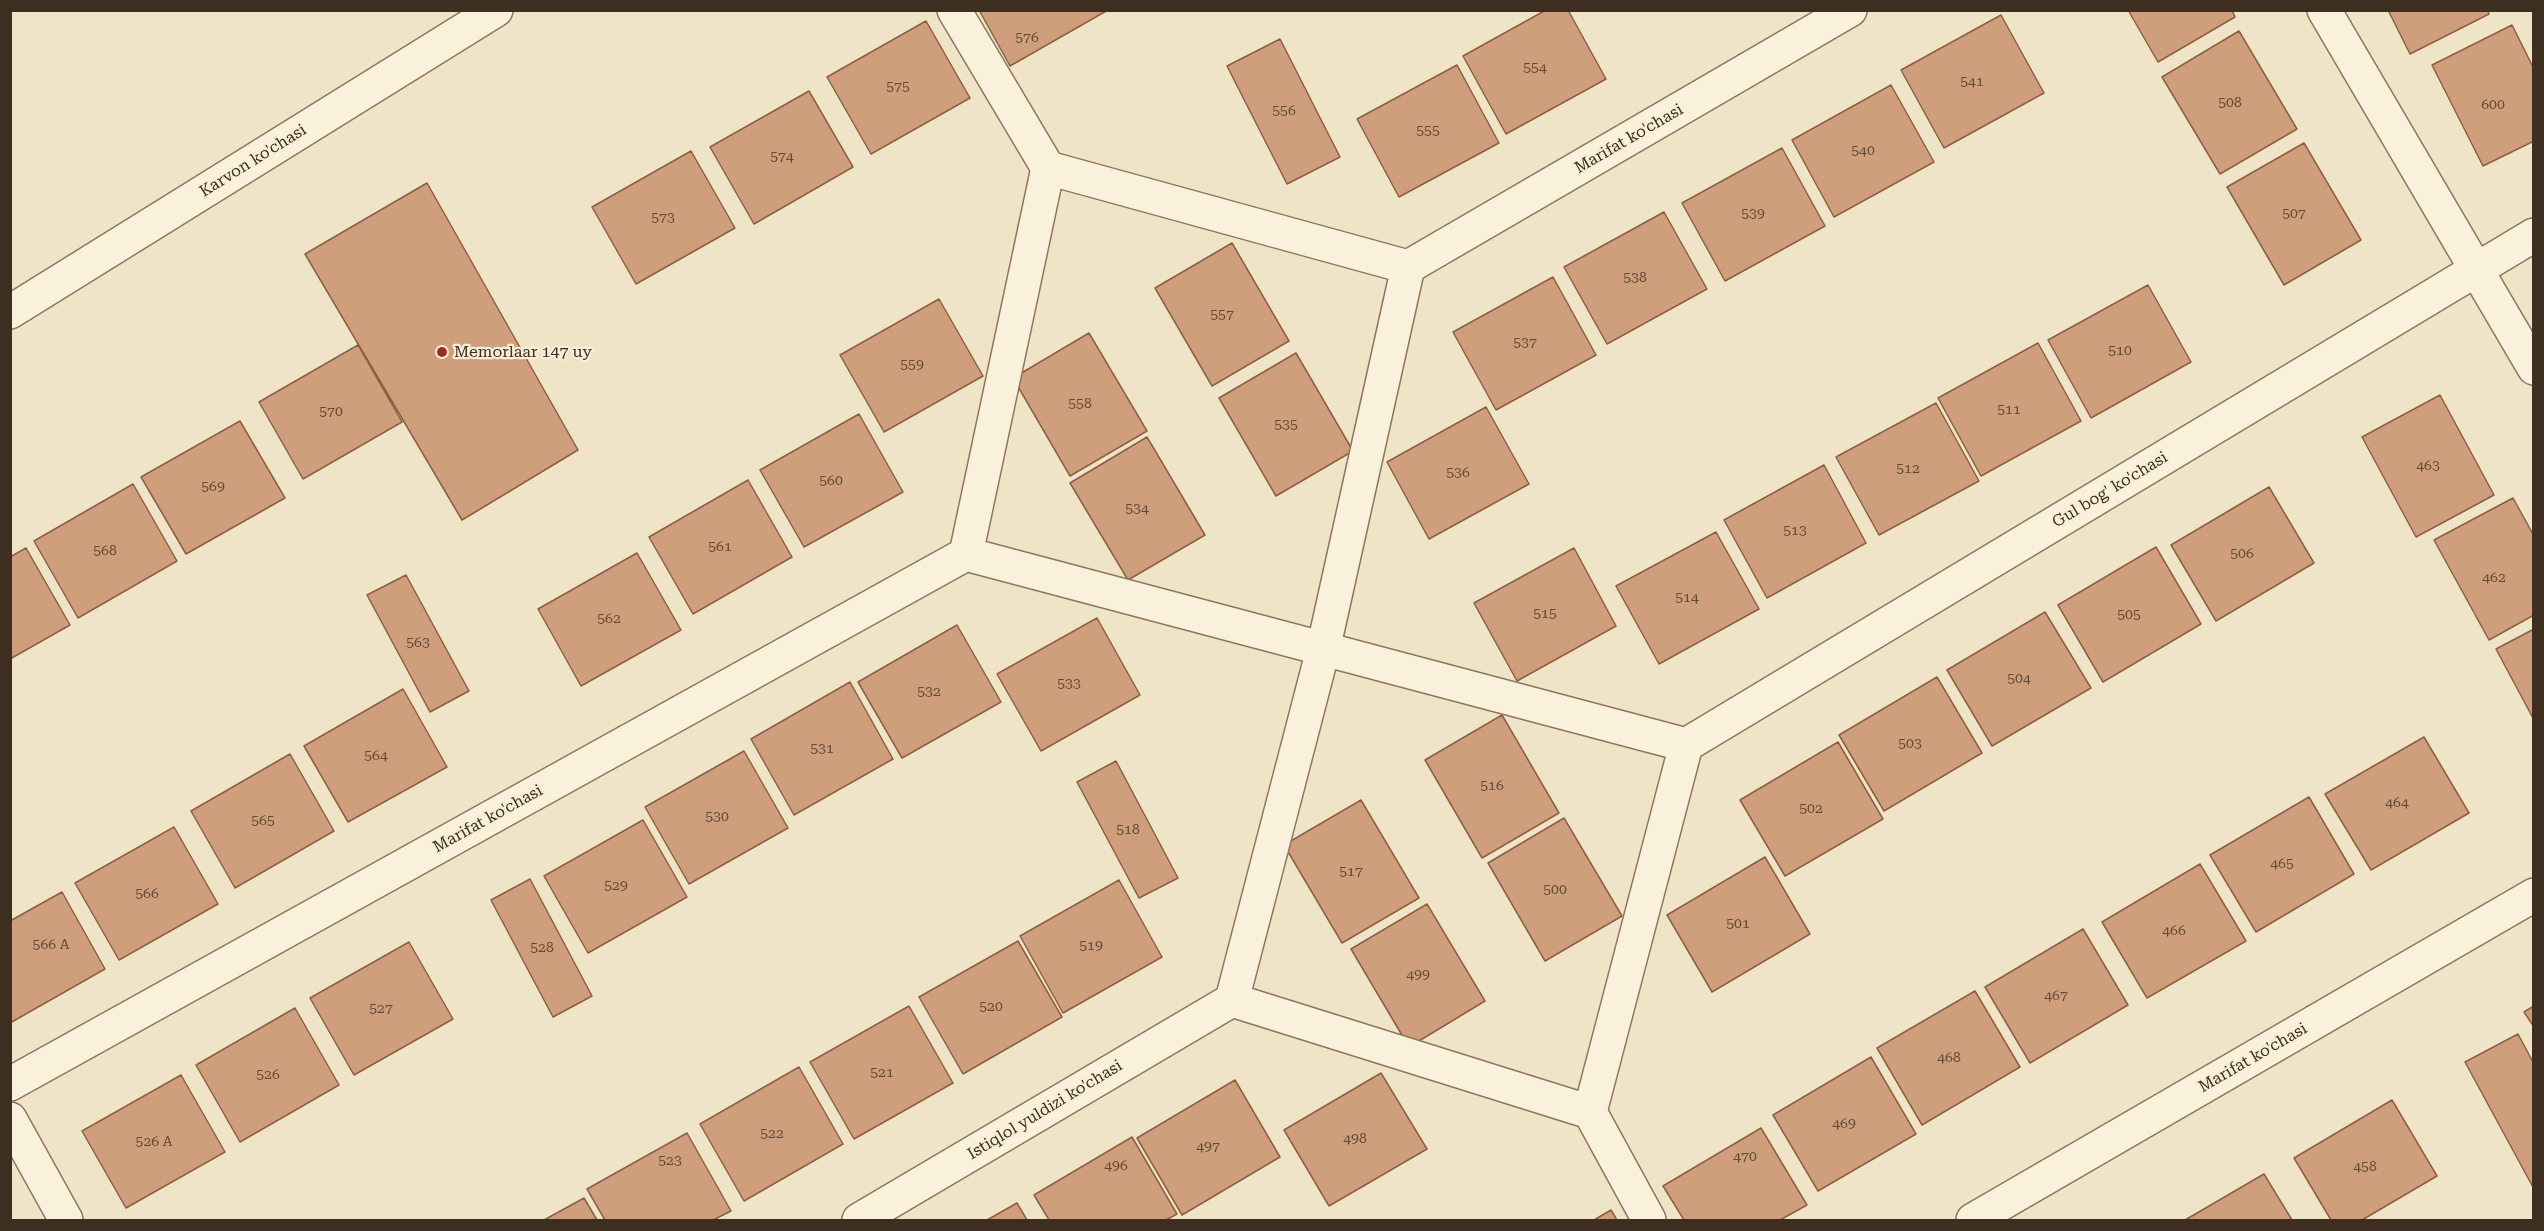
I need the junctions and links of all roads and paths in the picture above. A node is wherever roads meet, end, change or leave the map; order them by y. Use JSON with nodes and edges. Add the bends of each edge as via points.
{"nodes":[{"id":1,"x":496,"y":10,"type":"edge"},
{"id":2,"x":954,"y":10,"type":"edge"},
{"id":3,"x":1850,"y":10,"type":"edge"},
{"id":4,"x":2324,"y":10,"type":"edge"},
{"id":5,"x":1048,"y":168,"type":"junction"},
{"id":6,"x":2534,"y":235,"type":"edge"},
{"id":7,"x":1408,"y":267,"type":"junction"},
{"id":8,"x":2476,"y":269,"type":"junction"},
{"id":9,"x":10,"y":312,"type":"edge"},
{"id":10,"x":2534,"y":368,"type":"edge"},
{"id":11,"x":966,"y":554,"type":"junction"},
{"id":12,"x":1323,"y":650,"type":"junction"},
{"id":13,"x":1686,"y":746,"type":"junction"},
{"id":14,"x":2534,"y":895,"type":"edge"},
{"id":15,"x":1232,"y":1000,"type":"junction"},
{"id":16,"x":10,"y":1084,"type":"edge"},
{"id":17,"x":1590,"y":1112,"type":"junction"},
{"id":18,"x":10,"y":1119,"type":"edge"},
{"id":19,"x":66,"y":1221,"type":"edge"},
{"id":20,"x":859,"y":1221,"type":"edge"},
{"id":21,"x":1649,"y":1221,"type":"edge"},
{"id":22,"x":1973,"y":1221,"type":"edge"}],
"edges":[{"from":1,"to":9,"type":"street","name":"Karvon ko'chasi"},
{"from":2,"to":5,"type":"street"},
{"from":3,"to":7,"type":"street","name":"Marifat ko'chasi"},
{"from":4,"to":8,"type":"street"},
{"from":5,"to":7,"type":"street"},
{"from":5,"to":11,"type":"street"},
{"from":6,"to":8,"type":"street","name":"Gul bog' ko'chasi"},
{"from":7,"to":12,"type":"street"},
{"from":8,"to":10,"type":"street"},
{"from":8,"to":13,"type":"street","name":"Gul bog' ko'chasi"},
{"from":11,"to":12,"type":"street"},
{"from":11,"to":16,"type":"street","name":"Marifat ko'chasi"},
{"from":12,"to":13,"type":"street"},
{"from":12,"to":15,"type":"street"},
{"from":13,"to":17,"type":"street"},
{"from":14,"to":22,"type":"street","name":"Marifat ko'chasi"},
{"from":15,"to":17,"type":"street"},
{"from":15,"to":20,"type":"street","name":"Istiqlol yuldizi ko'chasi"},
{"from":17,"to":21,"type":"street"},
{"from":18,"to":19,"type":"street"}]}
